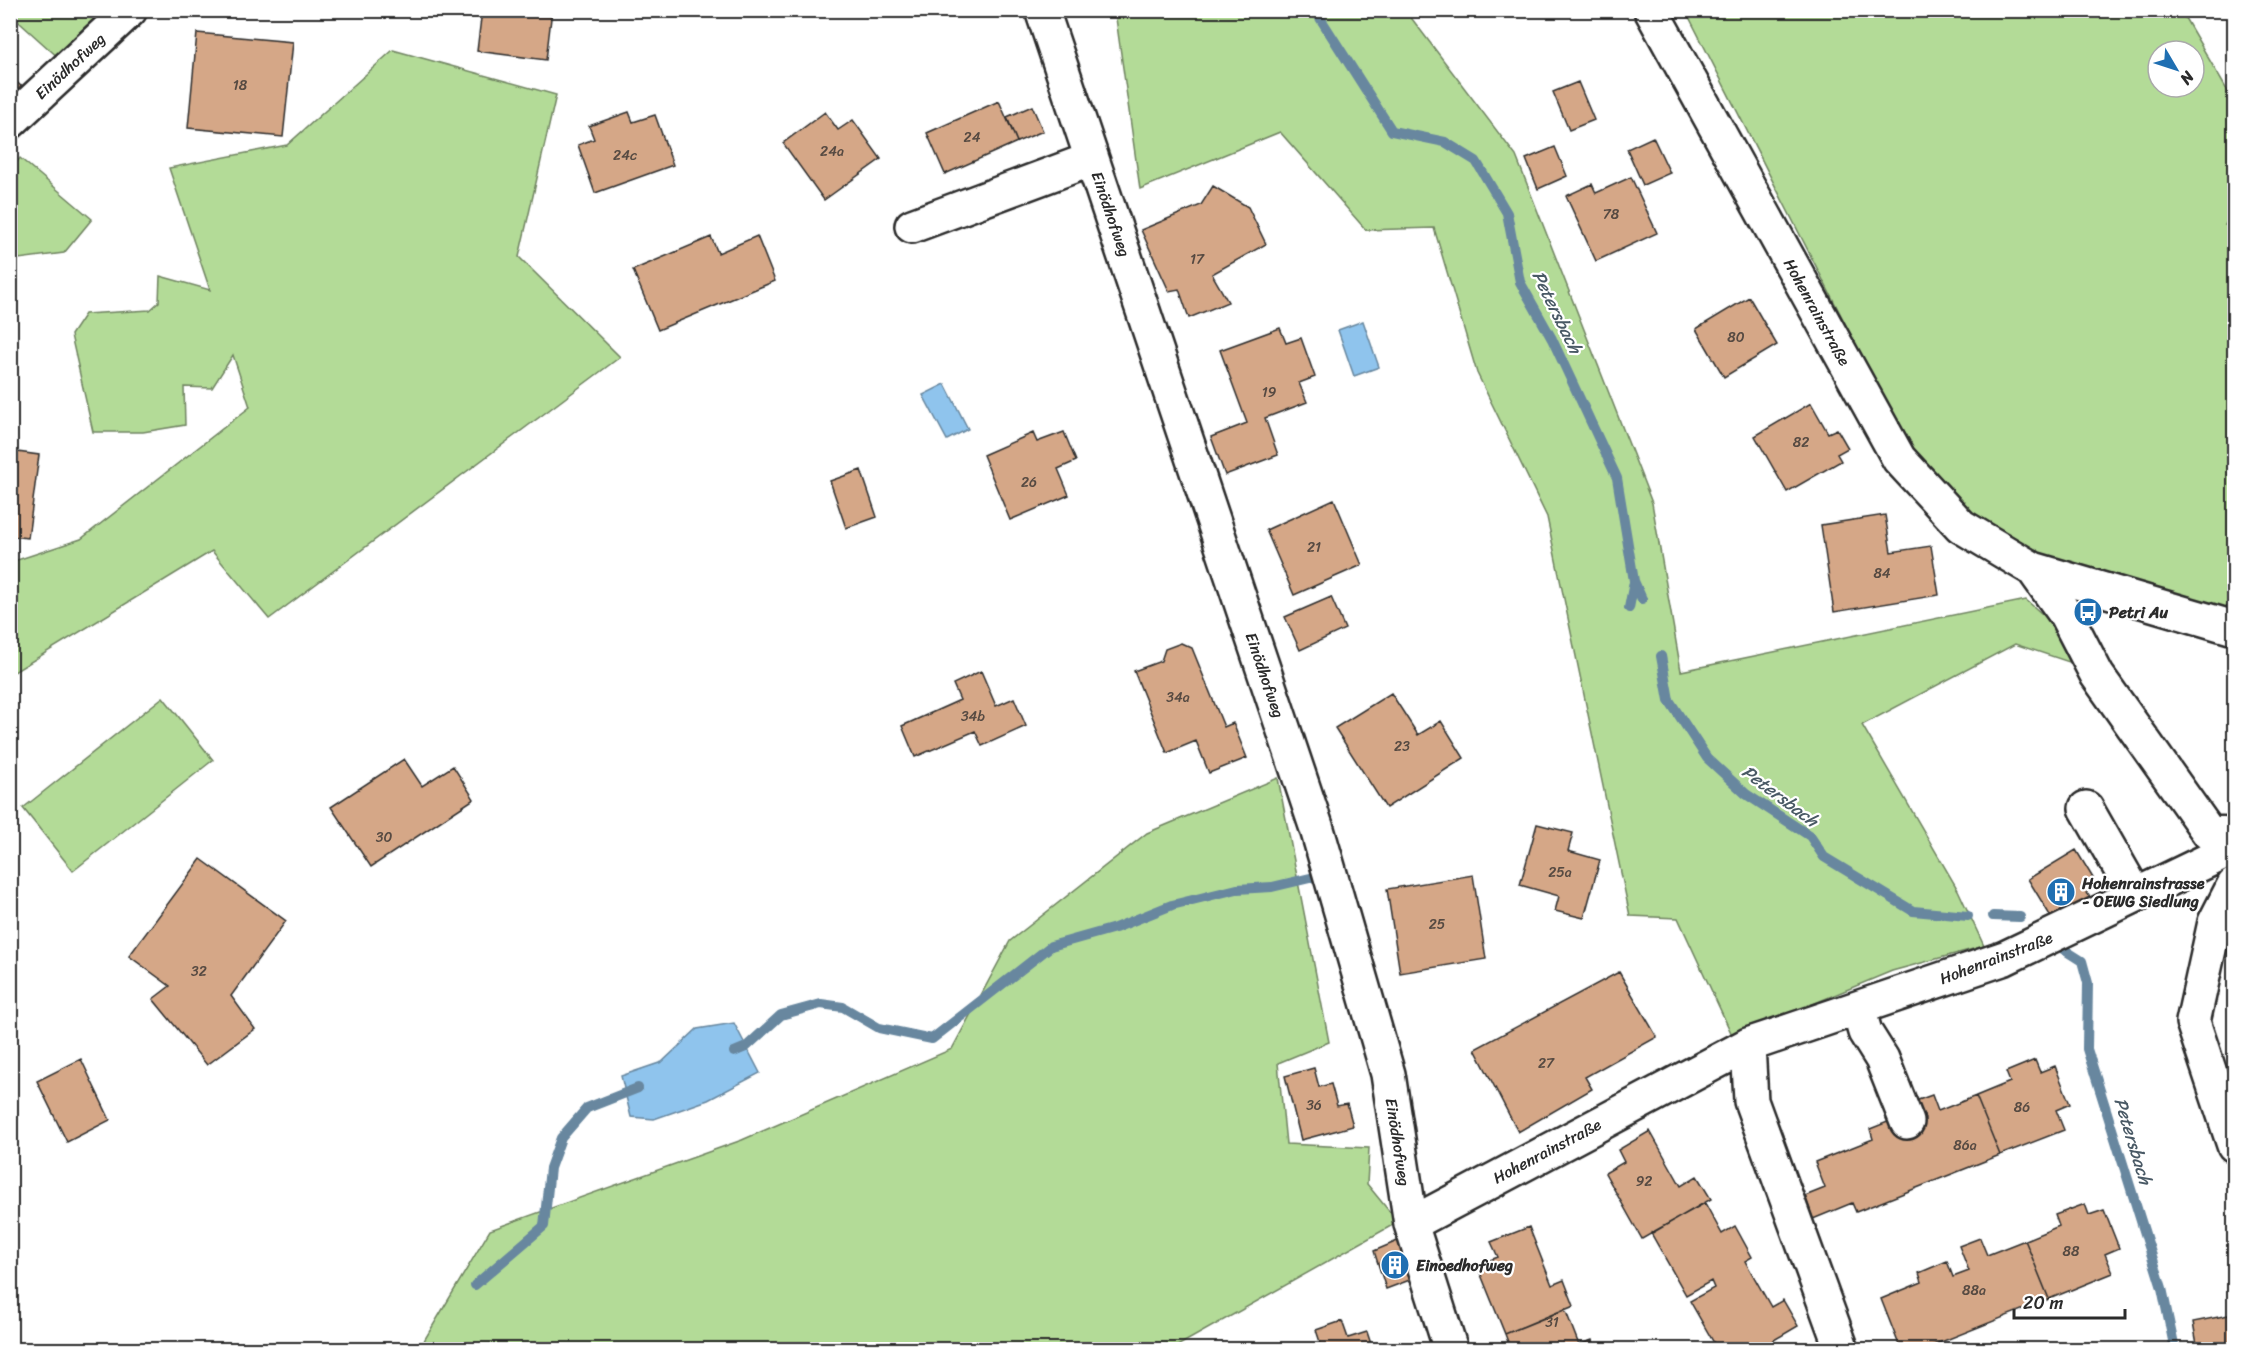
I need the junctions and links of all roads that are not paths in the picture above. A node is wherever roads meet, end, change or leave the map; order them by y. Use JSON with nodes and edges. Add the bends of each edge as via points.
{"nodes":[{"id":1,"x":130,"y":10,"type":"edge"},
{"id":2,"x":1042,"y":10,"type":"edge"},
{"id":3,"x":1651,"y":10,"type":"edge"},
{"id":4,"x":10,"y":122,"type":"edge"},
{"id":5,"x":1092,"y":159,"type":"junction"},
{"id":6,"x":912,"y":226,"type":"dead end"},
{"id":7,"x":2033,"y":569,"type":"junction"},
{"id":8,"x":2235,"y":628,"type":"edge"},
{"id":9,"x":2086,"y":808,"type":"dead end"},
{"id":10,"x":2235,"y":834,"type":"edge"},
{"id":11,"x":2235,"y":848,"type":"edge"},
{"id":12,"x":2235,"y":885,"type":"edge"},
{"id":13,"x":2135,"y":894,"type":"junction"},
{"id":14,"x":1858,"y":1008,"type":"junction"},
{"id":15,"x":1748,"y":1045,"type":"junction"},
{"id":16,"x":1907,"y":1122,"type":"dead end"},
{"id":17,"x":2235,"y":1145,"type":"edge"},
{"id":18,"x":1411,"y":1224,"type":"junction"},
{"id":19,"x":1451,"y":1350,"type":"edge"},
{"id":20,"x":1842,"y":1350,"type":"edge"}],
"edges":[{"from":1,"to":4,"type":"street","name":"Einödhofweg"},
{"from":2,"to":5,"type":"street","name":"Einödhofweg"},
{"from":3,"to":7,"type":"street","name":"Hohenrainstraße","via":[[1899,459],[1961,526]]},
{"from":5,"to":6,"type":"street"},
{"from":5,"to":18,"type":"street","name":"Einödhofweg","via":[[1317,829],[1388,1074]]},
{"from":7,"to":8,"type":"street","name":"Hohenrainstraße"},
{"from":7,"to":10,"type":"street","name":"Hohenrainstraße","via":[[2066,615],[2097,675],[2209,832]]},
{"from":9,"to":13,"type":"street"},
{"from":11,"to":13,"type":"street","name":"Hohenrainstraße"},
{"from":12,"to":17,"type":"street","via":[[2215,922],[2193,1022]]},
{"from":13,"to":14,"type":"street","name":"Hohenrainstraße","via":[[2085,922],[2005,958]]},
{"from":14,"to":15,"type":"street","name":"Hohenrainstraße"},
{"from":14,"to":16,"type":"street","via":[[1865,1032],[1882,1059]]},
{"from":15,"to":18,"type":"street","name":"Hohenrainstraße"},
{"from":15,"to":20,"type":"street","via":[[1751,1101]]},
{"from":18,"to":19,"type":"street","name":"Einödhofweg"}]}
